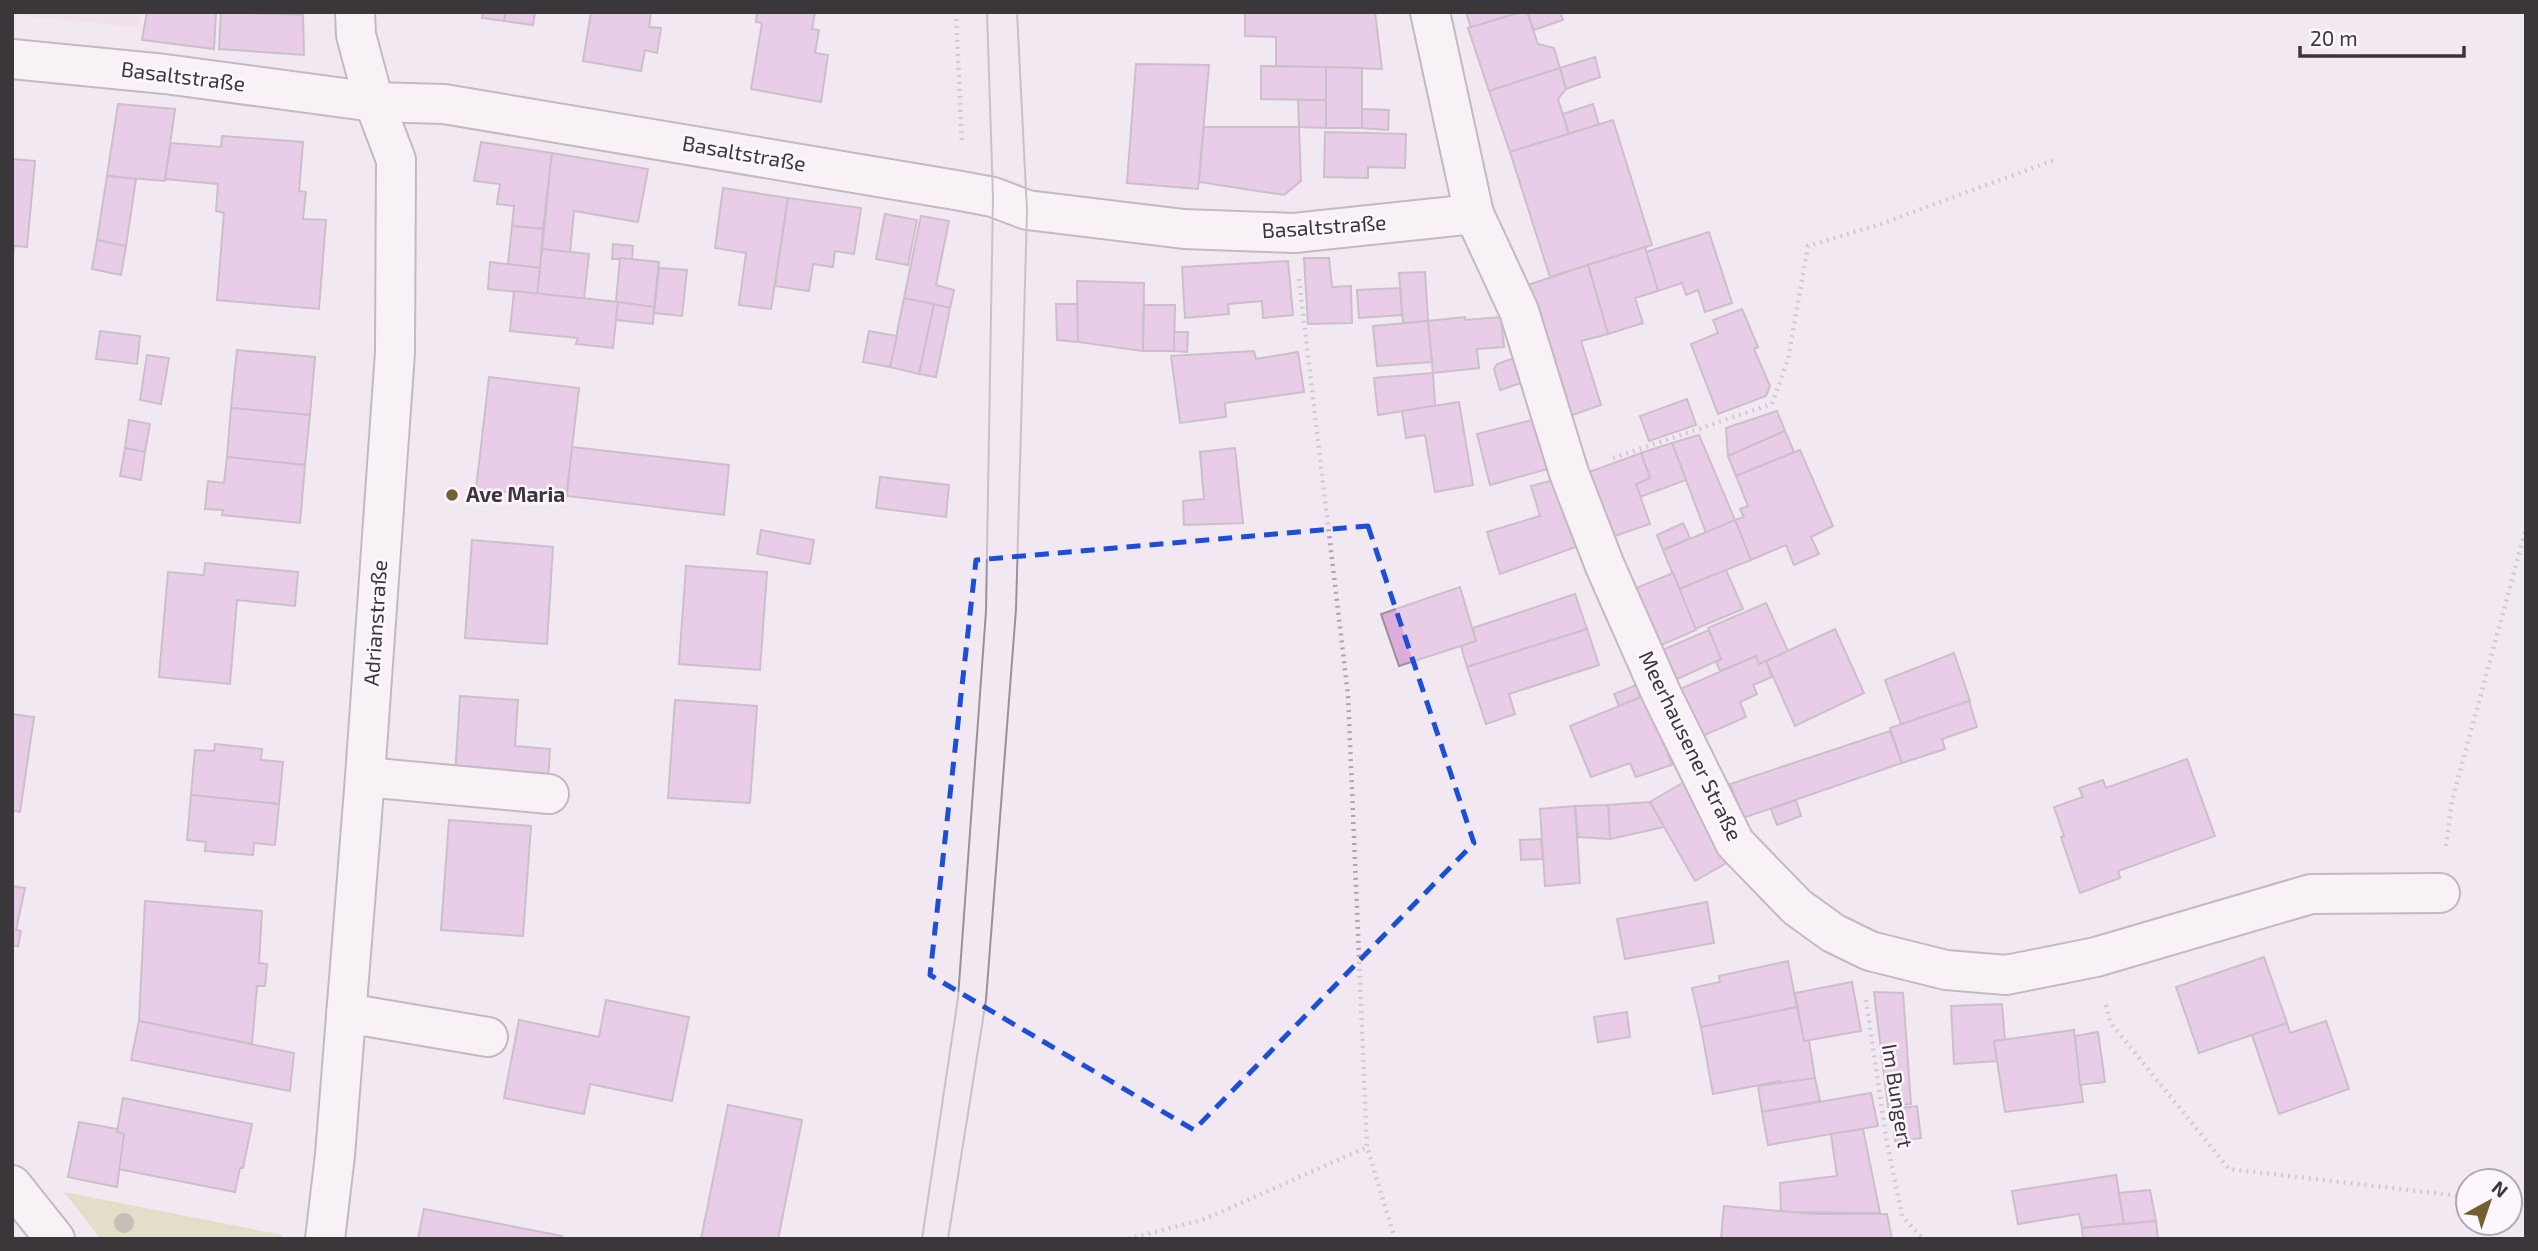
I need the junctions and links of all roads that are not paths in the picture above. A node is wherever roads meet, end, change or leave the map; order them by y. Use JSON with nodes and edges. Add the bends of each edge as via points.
{"nodes":[{"id":1,"x":355,"y":12,"type":"edge"},
{"id":2,"x":1430,"y":12,"type":"edge"},
{"id":3,"x":12,"y":59,"type":"edge"},
{"id":4,"x":374,"y":102,"type":"junction"},
{"id":5,"x":1474,"y":214,"type":"junction"},
{"id":6,"x":366,"y":777,"type":"junction"},
{"id":7,"x":549,"y":794,"type":"dead end"},
{"id":8,"x":2440,"y":892,"type":"road end"},
{"id":9,"x":346,"y":1013,"type":"junction"},
{"id":10,"x":488,"y":1037,"type":"dead end"},
{"id":11,"x":12,"y":1185,"type":"edge"},
{"id":12,"x":55,"y":1239,"type":"edge"},
{"id":13,"x":326,"y":1239,"type":"edge"}],
"edges":[{"from":1,"to":4,"type":"street","name":"Adrianstraße","via":[[356,35]]},
{"from":2,"to":5,"type":"street","name":"Meerhausener Straße"},
{"from":3,"to":4,"type":"street","name":"Basaltstraße"},
{"from":4,"to":5,"type":"street","name":"Basaltstraße","via":[[444,104],[961,191],[1027,210],[1184,229],[1294,233]]},
{"from":4,"to":6,"type":"street","name":"Adrianstraße","via":[[396,160],[395,352]]},
{"from":5,"to":8,"type":"street","name":"Meerhausener Straße","via":[[1519,311],[1569,473],[1605,566],[1735,843],[1797,907],[1833,933],[1870,951],[1946,970],[2006,975],[2096,957],[2311,894]]},
{"from":6,"to":7,"type":"street"},
{"from":6,"to":9,"type":"street","name":"Adrianstraße"},
{"from":9,"to":10,"type":"street"},
{"from":9,"to":13,"type":"street","name":"Adrianstraße"},
{"from":11,"to":12,"type":"street"}]}
